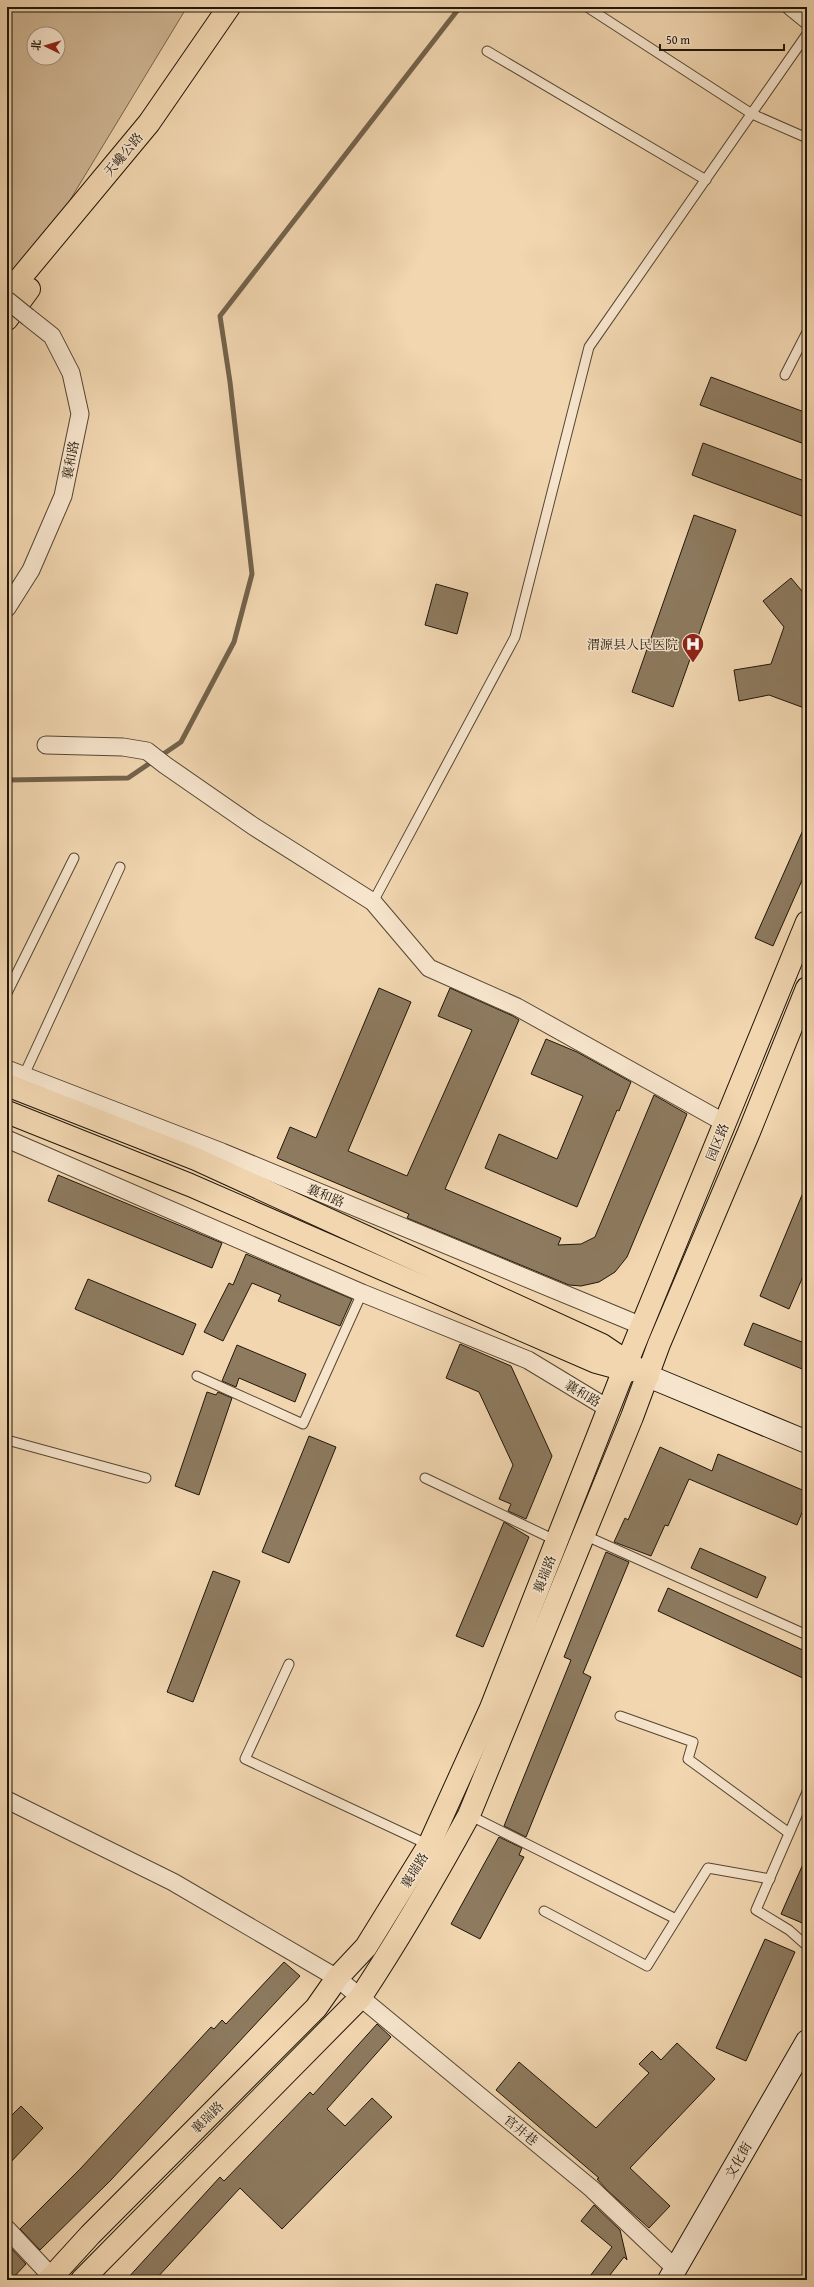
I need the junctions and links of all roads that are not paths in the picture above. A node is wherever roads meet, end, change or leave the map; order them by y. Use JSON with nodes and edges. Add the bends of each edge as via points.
{"nodes":[{"id":1,"x":229,"y":7,"type":"edge"},
{"id":2,"x":587,"y":7,"type":"edge"},
{"id":3,"x":791,"y":7,"type":"edge"},
{"id":4,"x":807,"y":20,"type":"edge"},
{"id":5,"x":807,"y":34,"type":"edge"},
{"id":6,"x":487,"y":51,"type":"dead end"},
{"id":7,"x":752,"y":114,"type":"junction"},
{"id":8,"x":149,"y":123,"type":"junction"},
{"id":9,"x":807,"y":138,"type":"edge"},
{"id":10,"x":706,"y":180,"type":"junction"},
{"id":11,"x":7,"y":294,"type":"edge"},
{"id":12,"x":7,"y":300,"type":"edge"},
{"id":13,"x":17,"y":318,"type":"edge"},
{"id":14,"x":807,"y":332,"type":"edge"},
{"id":15,"x":785,"y":375,"type":"dead end"},
{"id":16,"x":7,"y":608,"type":"edge"},
{"id":17,"x":46,"y":745,"type":"dead end"},
{"id":18,"x":74,"y":858,"type":"dead end"},
{"id":19,"x":120,"y":867,"type":"dead end"},
{"id":20,"x":373,"y":902,"type":"junction"},
{"id":21,"x":807,"y":922,"type":"edge"},
{"id":22,"x":807,"y":988,"type":"edge"},
{"id":23,"x":7,"y":993,"type":"edge"},
{"id":24,"x":7,"y":1069,"type":"edge"},
{"id":25,"x":15,"y":1080,"type":"edge"},
{"id":26,"x":7,"y":1112,"type":"edge"},
{"id":27,"x":725,"y":1123,"type":"junction"},
{"id":28,"x":7,"y":1139,"type":"edge"},
{"id":29,"x":362,"y":1293,"type":"junction"},
{"id":30,"x":642,"y":1326,"type":"junction"},
{"id":31,"x":627,"y":1362,"type":"junction"},
{"id":32,"x":197,"y":1376,"type":"dead end"},
{"id":33,"x":648,"y":1376,"type":"junction"},
{"id":34,"x":609,"y":1409,"type":"junction"},
{"id":35,"x":7,"y":1440,"type":"edge"},
{"id":36,"x":807,"y":1442,"type":"edge"},
{"id":37,"x":146,"y":1478,"type":"dead end"},
{"id":38,"x":425,"y":1478,"type":"dead end"},
{"id":39,"x":583,"y":1534,"type":"junction"},
{"id":40,"x":557,"y":1541,"type":"junction"},
{"id":41,"x":807,"y":1635,"type":"edge"},
{"id":42,"x":288,"y":1664,"type":"dead end"},
{"id":43,"x":620,"y":1716,"type":"dead end"},
{"id":44,"x":807,"y":1792,"type":"edge"},
{"id":45,"x":7,"y":1800,"type":"edge"},
{"id":46,"x":469,"y":1815,"type":"junction"},
{"id":47,"x":789,"y":1833,"type":"junction"},
{"id":48,"x":429,"y":1845,"type":"junction"},
{"id":49,"x":770,"y":1879,"type":"junction"},
{"id":50,"x":544,"y":1912,"type":"dead end"},
{"id":51,"x":676,"y":1920,"type":"junction"},
{"id":52,"x":807,"y":1946,"type":"edge"},
{"id":53,"x":337,"y":1978,"type":"junction"},
{"id":54,"x":360,"y":1998,"type":"junction"},
{"id":55,"x":807,"y":2041,"type":"edge"},
{"id":56,"x":7,"y":2229,"type":"edge"},
{"id":57,"x":673,"y":2274,"type":"edge"},
{"id":58,"x":50,"y":2278,"type":"edge"},
{"id":59,"x":82,"y":2280,"type":"edge"}],
"edges":[{"from":1,"to":8,"type":"main road","name":"天巉公路"},
{"from":2,"to":7,"type":"lane"},
{"from":3,"to":4,"type":"street"},
{"from":5,"to":7,"type":"lane"},
{"from":6,"to":10,"type":"lane"},
{"from":7,"to":9,"type":"lane"},
{"from":7,"to":10,"type":"lane"},
{"from":8,"to":11,"type":"main road","name":"天巉公路"},
{"from":8,"to":13,"type":"main road"},
{"from":10,"to":20,"type":"lane","via":[[589,347],[515,637]]},
{"from":12,"to":13,"type":"street","name":"襄和路","bridge":true},
{"from":13,"to":16,"type":"street","name":"襄和路","via":[[52,336],[71,373],[80,414],[63,496],[31,570]]},
{"from":14,"to":15,"type":"lane"},
{"from":17,"to":20,"type":"street","via":[[123,747],[147,751],[252,826]]},
{"from":18,"to":23,"type":"lane"},
{"from":19,"to":25,"type":"lane"},
{"from":20,"to":27,"type":"street","via":[[429,968],[517,1007]]},
{"from":21,"to":27,"type":"main road","name":"园区路"},
{"from":22,"to":33,"type":"main road","name":"园区路"},
{"from":24,"to":25,"type":"street","name":"襄和路"},
{"from":25,"to":30,"type":"street","name":"襄和路","via":[[222,1152]]},
{"from":25,"to":31,"type":"main road","via":[[196,1159],[602,1345]]},
{"from":26,"to":33,"type":"main road","via":[[197,1188],[596,1362]]},
{"from":27,"to":30,"type":"main road","name":"园区路"},
{"from":28,"to":29,"type":"street","name":"襄和路"},
{"from":29,"to":32,"type":"lane","via":[[303,1424]]},
{"from":29,"to":34,"type":"street","name":"襄和路","via":[[528,1360]]},
{"from":30,"to":31,"type":"main road","name":"园区路"},
{"from":31,"to":33,"type":"main road"},
{"from":31,"to":34,"type":"main road","name":"襄瑞路"},
{"from":33,"to":36,"type":"main road"},
{"from":33,"to":39,"type":"main road","name":"襄瑞路"},
{"from":34,"to":40,"type":"main road","name":"襄瑞路"},
{"from":35,"to":37,"type":"lane"},
{"from":38,"to":40,"type":"lane"},
{"from":39,"to":41,"type":"lane"},
{"from":39,"to":46,"type":"main road","name":"襄瑞路"},
{"from":40,"to":48,"type":"main road","name":"襄瑞路","via":[[491,1708]]},
{"from":42,"to":48,"type":"lane","via":[[245,1759]]},
{"from":43,"to":47,"type":"lane","via":[[693,1742],[688,1759]]},
{"from":44,"to":47,"type":"lane"},
{"from":45,"to":53,"type":"street","name":"官井巷","via":[[173,1882]]},
{"from":46,"to":51,"type":"lane"},
{"from":46,"to":54,"type":"main road","name":"襄瑞路","via":[[383,1964]]},
{"from":47,"to":49,"type":"lane"},
{"from":48,"to":53,"type":"main road","name":"襄瑞路","via":[[366,1947]]},
{"from":49,"to":51,"type":"lane","via":[[708,1868]]},
{"from":49,"to":52,"type":"lane","via":[[756,1910],[789,1930]]},
{"from":50,"to":51,"type":"lane","via":[[648,1966]]},
{"from":53,"to":54,"type":"street","name":"官井巷"},
{"from":53,"to":58,"type":"main road","name":"襄瑞路","via":[[316,2008],[90,2234]]},
{"from":54,"to":57,"type":"street","name":"官井巷","via":[[592,2189]]},
{"from":54,"to":59,"type":"main road","name":"襄瑞路"},
{"from":55,"to":57,"type":"main road","name":"文化街"},
{"from":56,"to":58,"type":"street"}]}
